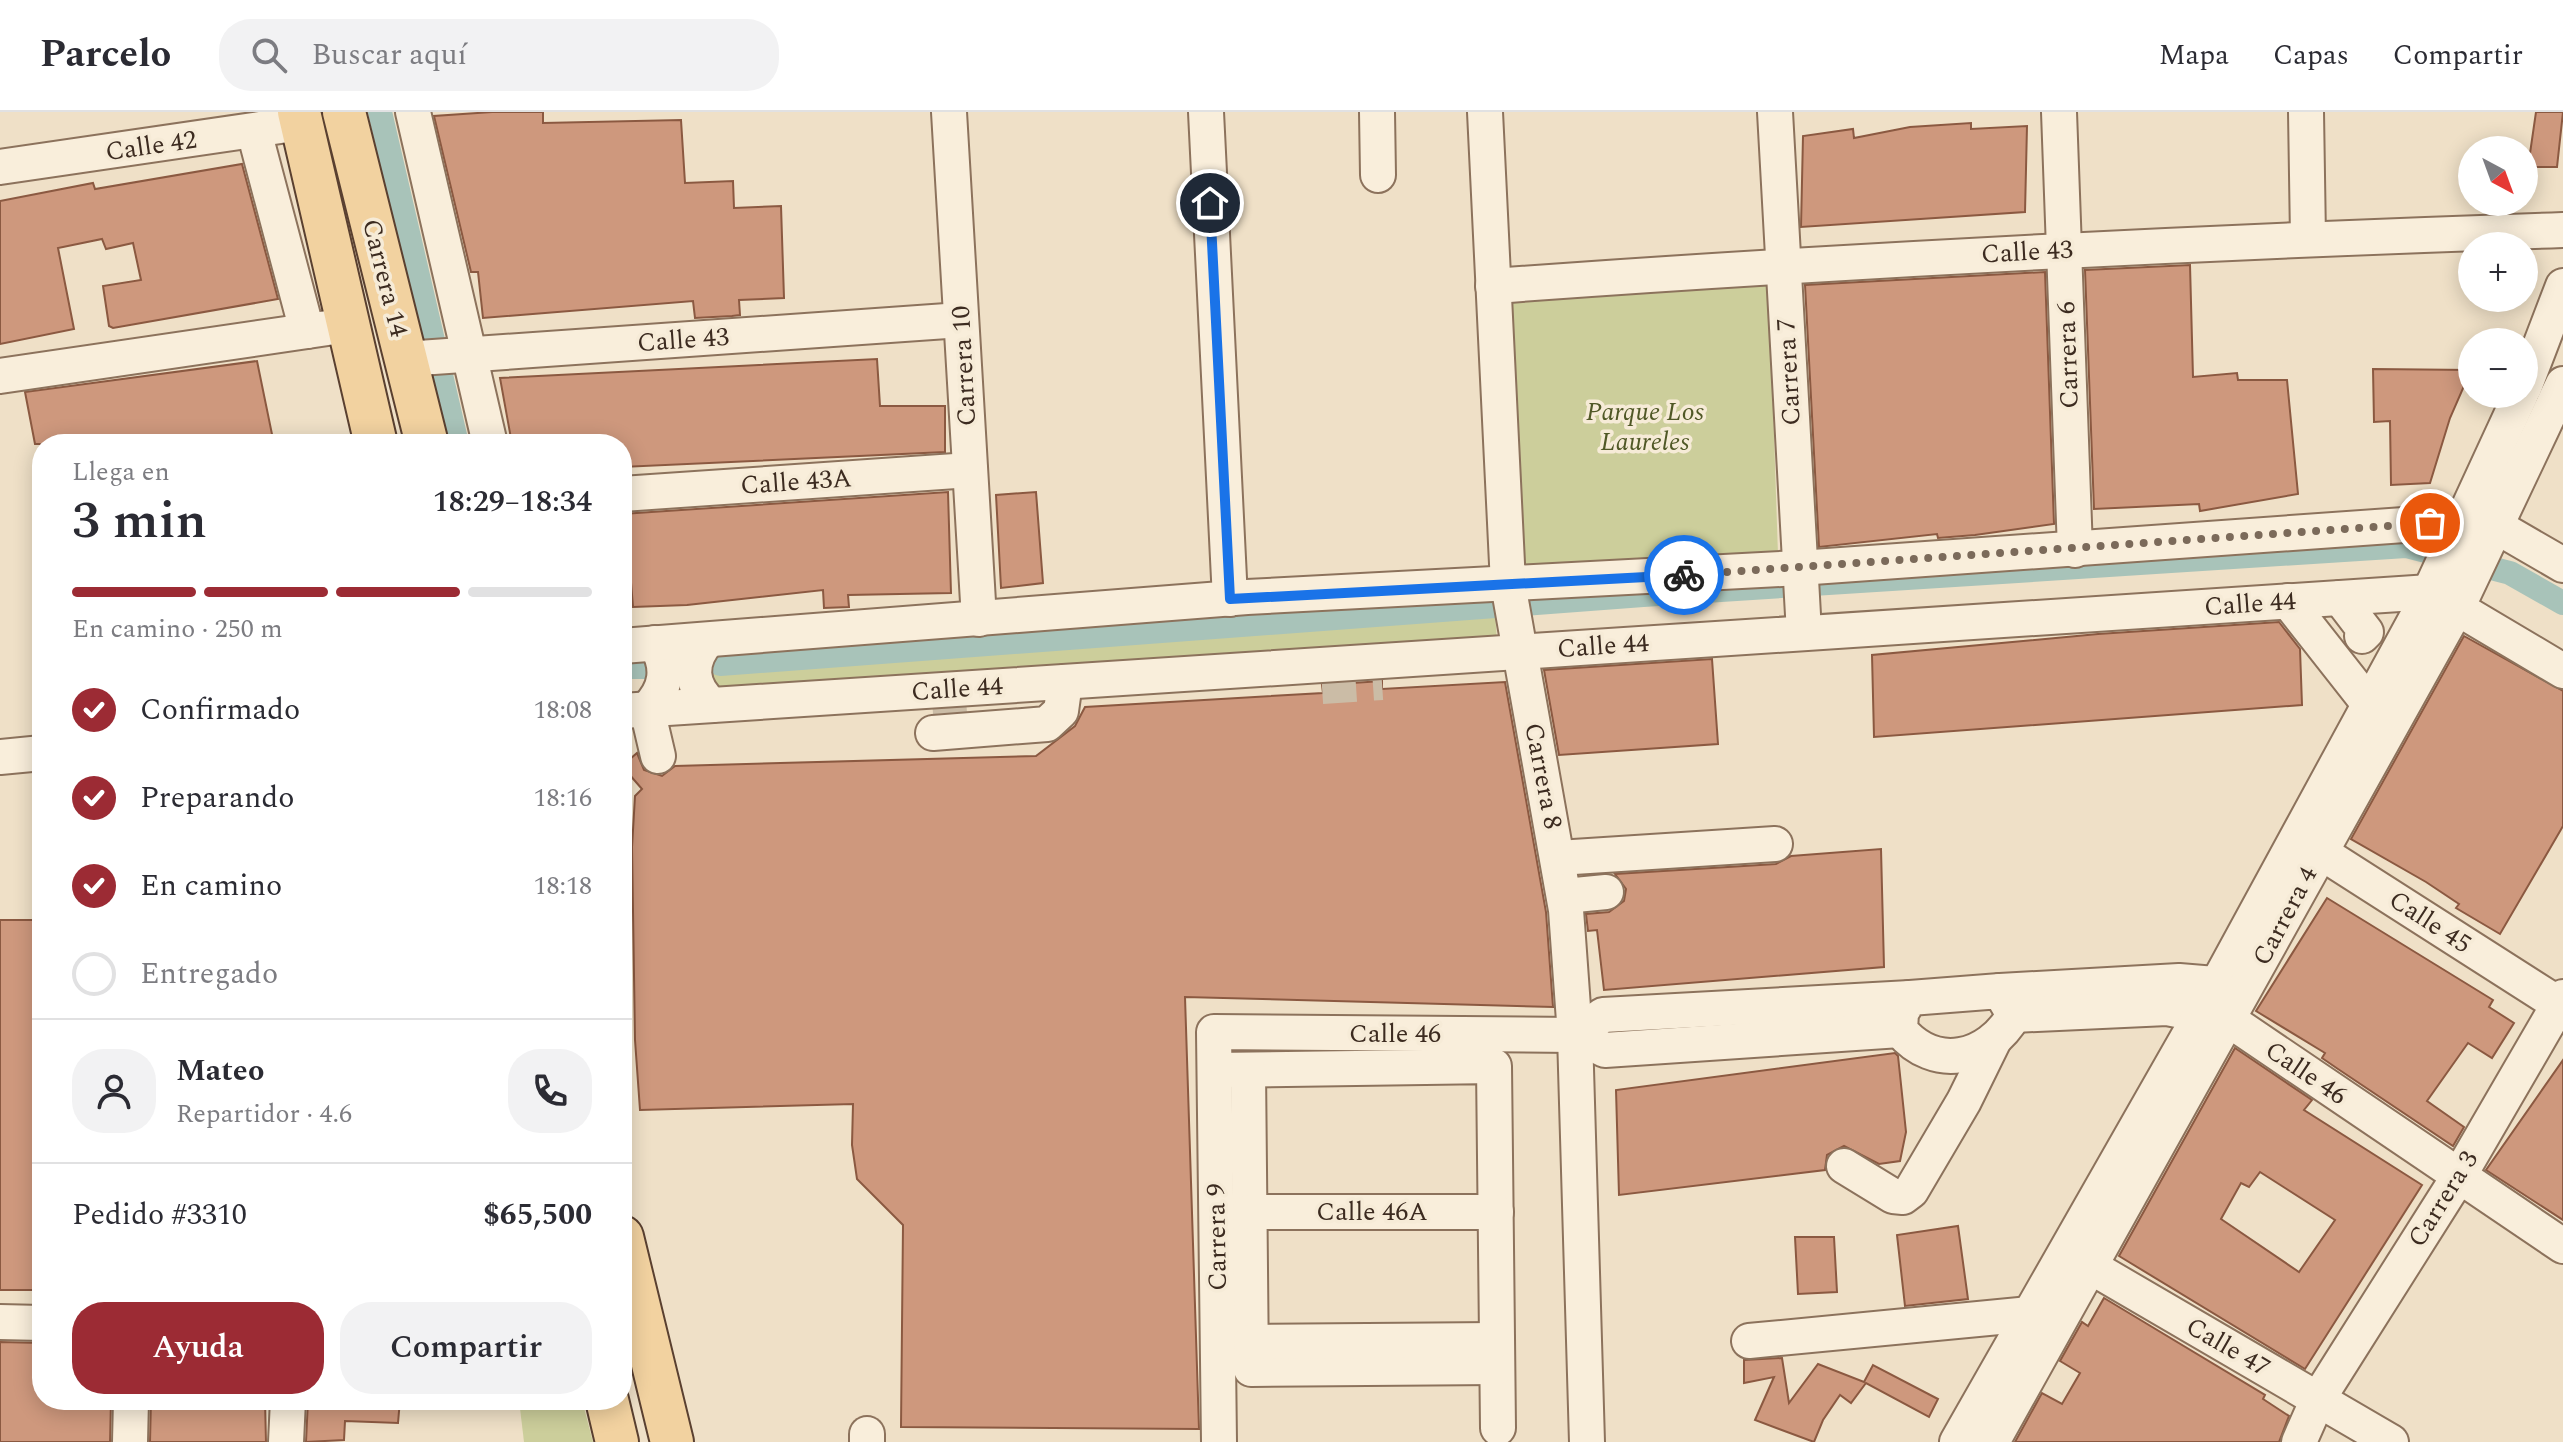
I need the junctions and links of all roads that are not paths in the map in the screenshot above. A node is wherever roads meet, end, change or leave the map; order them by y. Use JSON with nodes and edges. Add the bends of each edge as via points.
{"nodes":[{"id":1,"x":344,"y":112,"type":"edge"},
{"id":2,"x":413,"y":112,"type":"edge"},
{"id":3,"x":949,"y":112,"type":"edge"},
{"id":4,"x":1206,"y":112,"type":"edge"},
{"id":5,"x":1377,"y":112,"type":"edge"},
{"id":6,"x":1485,"y":112,"type":"edge"},
{"id":7,"x":1775,"y":112,"type":"edge"},
{"id":8,"x":2059,"y":112,"type":"edge"},
{"id":9,"x":2306,"y":112,"type":"edge"},
{"id":10,"x":300,"y":118,"type":"edge"},
{"id":11,"x":254,"y":131,"type":"junction"},
{"id":12,"x":0,"y":167,"type":"edge"},
{"id":13,"x":1378,"y":175,"type":"dead end"},
{"id":14,"x":2563,"y":230,"type":"edge"},
{"id":15,"x":2308,"y":238,"type":"junction"},
{"id":16,"x":2065,"y":250,"type":"junction"},
{"id":17,"x":1783,"y":265,"type":"junction"},
{"id":18,"x":1493,"y":286,"type":"junction"},
{"id":19,"x":2563,"y":286,"type":"edge"},
{"id":20,"x":961,"y":320,"type":"junction"},
{"id":21,"x":348,"y":325,"type":"junction"},
{"id":22,"x":307,"y":331,"type":"junction"},
{"id":23,"x":437,"y":357,"type":"junction"},
{"id":24,"x":2542,"y":370,"type":"edge"},
{"id":25,"x":0,"y":376,"type":"edge"},
{"id":26,"x":2563,"y":384,"type":"edge"},
{"id":27,"x":2514,"y":408,"type":"edge"},
{"id":28,"x":374,"y":434,"type":"edge"},
{"id":29,"x":428,"y":434,"type":"edge"},
{"id":30,"x":484,"y":434,"type":"edge"},
{"id":31,"x":970,"y":470,"type":"junction"},
{"id":32,"x":632,"y":493,"type":"edge"},
{"id":33,"x":2456,"y":531,"type":"junction"},
{"id":34,"x":2491,"y":532,"type":"junction"},
{"id":35,"x":2075,"y":550,"type":"junction"},
{"id":36,"x":2563,"y":565,"type":"edge"},
{"id":37,"x":1800,"y":575,"type":"junction"},
{"id":38,"x":2448,"y":590,"type":"junction"},
{"id":39,"x":1509,"y":591,"type":"junction"},
{"id":40,"x":2340,"y":598,"type":"junction"},
{"id":41,"x":1230,"y":599,"type":"junction"},
{"id":42,"x":2288,"y":601,"type":"junction"},
{"id":43,"x":979,"y":619,"type":"junction"},
{"id":44,"x":1804,"y":624,"type":"junction"},
{"id":45,"x":708,"y":640,"type":"junction"},
{"id":46,"x":639,"y":644,"type":"edge"},
{"id":47,"x":1519,"y":645,"type":"junction"},
{"id":48,"x":2346,"y":649,"type":"junction"},
{"id":49,"x":1460,"y":656,"type":"junction"},
{"id":50,"x":1251,"y":670,"type":"junction"},
{"id":51,"x":2563,"y":671,"type":"edge"},
{"id":52,"x":1382,"y":683,"type":"tunnel mouth"},
{"id":53,"x":1322,"y":687,"type":"tunnel mouth"},
{"id":54,"x":2369,"y":704,"type":"junction"},
{"id":55,"x":712,"y":705,"type":"junction"},
{"id":56,"x":635,"y":710,"type":"edge"},
{"id":57,"x":32,"y":754,"type":"edge"},
{"id":58,"x":658,"y":756,"type":"dead end"},
{"id":59,"x":0,"y":757,"type":"edge"},
{"id":60,"x":1775,"y":844,"type":"dead end"},
{"id":61,"x":2308,"y":844,"type":"junction"},
{"id":62,"x":1556,"y":845,"type":"junction"},
{"id":63,"x":1606,"y":892,"type":"dead end"},
{"id":64,"x":1566,"y":903,"type":"junction"},
{"id":65,"x":1910,"y":998,"type":"junction"},
{"id":66,"x":2561,"y":1003,"type":"edge"},
{"id":67,"x":2215,"y":1006,"type":"junction"},
{"id":68,"x":2002,"y":1016,"type":"junction"},
{"id":69,"x":1900,"y":1030,"type":"junction"},
{"id":70,"x":1214,"y":1032,"type":"joint"},
{"id":71,"x":1575,"y":1035,"type":"junction"},
{"id":72,"x":1929,"y":1053,"type":"junction"},
{"id":73,"x":1231,"y":1070,"type":"junction"},
{"id":74,"x":1964,"y":1101,"type":"junction"},
{"id":75,"x":1844,"y":1166,"type":"dead end"},
{"id":76,"x":2459,"y":1176,"type":"junction"},
{"id":77,"x":1249,"y":1212,"type":"junction"},
{"id":78,"x":1496,"y":1212,"type":"junction"},
{"id":79,"x":2563,"y":1246,"type":"edge"},
{"id":80,"x":2077,"y":1259,"type":"junction"},
{"id":81,"x":632,"y":1278,"type":"edge"},
{"id":82,"x":0,"y":1301,"type":"edge"},
{"id":83,"x":32,"y":1302,"type":"edge"},
{"id":84,"x":2030,"y":1314,"type":"junction"},
{"id":85,"x":0,"y":1322,"type":"edge"},
{"id":86,"x":32,"y":1323,"type":"edge"},
{"id":87,"x":1749,"y":1341,"type":"dead end"},
{"id":88,"x":1497,"y":1354,"type":"junction"},
{"id":89,"x":2318,"y":1399,"type":"junction"},
{"id":90,"x":131,"y":1410,"type":"edge"},
{"id":91,"x":288,"y":1410,"type":"edge"},
{"id":92,"x":609,"y":1410,"type":"edge"},
{"id":93,"x":1498,"y":1428,"type":"dead end"},
{"id":94,"x":130,"y":1442,"type":"edge"},
{"id":95,"x":286,"y":1442,"type":"edge"},
{"id":96,"x":617,"y":1442,"type":"edge"},
{"id":97,"x":672,"y":1442,"type":"edge"},
{"id":98,"x":1219,"y":1442,"type":"edge"},
{"id":99,"x":1587,"y":1442,"type":"edge"},
{"id":100,"x":1957,"y":1442,"type":"edge"},
{"id":101,"x":1992,"y":1442,"type":"edge"},
{"id":102,"x":2299,"y":1442,"type":"edge"},
{"id":103,"x":2391,"y":1442,"type":"edge"}],
"edges":[{"from":1,"to":23,"type":"main road","name":"Carrera 14"},
{"from":2,"to":23,"type":"street"},
{"from":3,"to":20,"type":"street","name":"Carrera 10"},
{"from":4,"to":41,"type":"street"},
{"from":5,"to":13,"type":"street"},
{"from":6,"to":18,"type":"street","name":"Carrera 8"},
{"from":7,"to":17,"type":"street","name":"Carrera 7"},
{"from":8,"to":16,"type":"street","name":"Carrera 6"},
{"from":9,"to":15,"type":"street"},
{"from":10,"to":11,"type":"street","name":"Calle 42"},
{"from":10,"to":21,"type":"main road","name":"Carrera 14"},
{"from":11,"to":12,"type":"street","name":"Calle 42"},
{"from":11,"to":22,"type":"street"},
{"from":14,"to":15,"type":"street","name":"Calle 43"},
{"from":15,"to":16,"type":"street","name":"Calle 43"},
{"from":16,"to":17,"type":"street","name":"Calle 43"},
{"from":16,"to":35,"type":"street","name":"Carrera 6"},
{"from":17,"to":18,"type":"street","name":"Calle 43"},
{"from":17,"to":37,"type":"street","name":"Carrera 7"},
{"from":18,"to":39,"type":"street","name":"Carrera 8"},
{"from":19,"to":24,"type":"street"},
{"from":20,"to":23,"type":"street","name":"Calle 43"},
{"from":20,"to":31,"type":"street","name":"Carrera 10"},
{"from":21,"to":22,"type":"street"},
{"from":21,"to":28,"type":"main road","name":"Carrera 14"},
{"from":22,"to":25,"type":"street"},
{"from":23,"to":29,"type":"main road","name":"Carrera 14"},
{"from":23,"to":30,"type":"street"},
{"from":26,"to":34,"type":"street","name":"Carrera 4"},
{"from":27,"to":33,"type":"street","name":"Carrera 4"},
{"from":31,"to":32,"type":"street","name":"Calle 43A"},
{"from":31,"to":43,"type":"street","name":"Carrera 10"},
{"from":33,"to":34,"type":"street"},
{"from":33,"to":35,"type":"street"},
{"from":33,"to":38,"type":"street","name":"Carrera 4"},
{"from":34,"to":36,"type":"street"},
{"from":34,"to":38,"type":"street","name":"Carrera 4"},
{"from":35,"to":37,"type":"street"},
{"from":37,"to":39,"type":"street"},
{"from":37,"to":44,"type":"street","name":"Carrera 7"},
{"from":38,"to":40,"type":"street","name":"Calle 44"},
{"from":38,"to":51,"type":"street"},
{"from":38,"to":54,"type":"street"},
{"from":38,"to":61,"type":"street","name":"Carrera 4"},
{"from":39,"to":41,"type":"street"},
{"from":39,"to":47,"type":"street","name":"Carrera 8"},
{"from":40,"to":42,"type":"street","name":"Calle 44"},
{"from":40,"to":48,"type":"street","via":[[2366,632]]},
{"from":41,"to":43,"type":"street"},
{"from":42,"to":44,"type":"street","name":"Calle 44"},
{"from":42,"to":48,"type":"street"},
{"from":43,"to":45,"type":"street"},
{"from":44,"to":47,"type":"street","name":"Calle 44"},
{"from":45,"to":46,"type":"street"},
{"from":45,"to":55,"type":"street","via":[[696,658],[694,679]]},
{"from":46,"to":56,"type":"street","via":[[662,654],[665,678],[656,701]]},
{"from":47,"to":49,"type":"street","name":"Calle 44"},
{"from":47,"to":62,"type":"street","name":"Carrera 8"},
{"from":48,"to":54,"type":"street"},
{"from":49,"to":50,"type":"street","name":"Calle 44"},
{"from":49,"to":52,"type":"street","via":[[1442,677]]},
{"from":50,"to":53,"type":"street","via":[[1272,689]]},
{"from":50,"to":55,"type":"street","name":"Calle 44","via":[[1065,682],[955,711]]},
{"from":54,"to":61,"type":"street"},
{"from":55,"to":56,"type":"street","name":"Calle 44"},
{"from":56,"to":58,"type":"street"},
{"from":57,"to":59,"type":"street"},
{"from":60,"to":62,"type":"street","via":[[1656,860]]},
{"from":61,"to":66,"type":"street","name":"Calle 45"},
{"from":61,"to":67,"type":"street","name":"Carrera 4"},
{"from":62,"to":64,"type":"street","via":[[1541,845],[1547,886],[1552,905]]},
{"from":63,"to":64,"type":"street"},
{"from":64,"to":71,"type":"street"},
{"from":65,"to":68,"type":"street","name":"Calle 46"},
{"from":65,"to":69,"type":"street","via":[[1901,1013]]},
{"from":65,"to":71,"type":"street","via":[[1603,1015]]},
{"from":66,"to":76,"type":"street","name":"Carrera 3"},
{"from":67,"to":68,"type":"street","name":"Calle 46"},
{"from":67,"to":76,"type":"street","name":"Calle 46"},
{"from":67,"to":80,"type":"street","name":"Carrera 4"},
{"from":68,"to":72,"type":"street","via":[[1970,1053]]},
{"from":68,"to":74,"type":"street"},
{"from":69,"to":71,"type":"street","name":"Calle 46","via":[[1605,1050]]},
{"from":69,"to":72,"type":"street"},
{"from":70,"to":71,"type":"street","name":"Calle 46"},
{"from":70,"to":73,"type":"street","name":"Carrera 9"},
{"from":71,"to":99,"type":"street"},
{"from":72,"to":74,"type":"street"},
{"from":73,"to":77,"type":"street","name":"Carrera 9"},
{"from":73,"to":78,"type":"street","via":[[1494,1066]]},
{"from":73,"to":98,"type":"street","name":"Carrera 9"},
{"from":74,"to":75,"type":"street","via":[[1920,1181],[1903,1197]]},
{"from":76,"to":79,"type":"street","name":"Calle 46"},
{"from":76,"to":89,"type":"street","name":"Carrera 3"},
{"from":77,"to":78,"type":"street","name":"Calle 46A"},
{"from":77,"to":88,"type":"street","name":"Carrera 9","via":[[1251,1356]]},
{"from":78,"to":88,"type":"street"},
{"from":80,"to":84,"type":"street"},
{"from":80,"to":89,"type":"street","name":"Calle 47"},
{"from":80,"to":101,"type":"street","name":"Carrera 4"},
{"from":81,"to":97,"type":"main road"},
{"from":82,"to":83,"type":"street"},
{"from":84,"to":87,"type":"street"},
{"from":84,"to":100,"type":"street"},
{"from":85,"to":86,"type":"street"},
{"from":88,"to":93,"type":"street"},
{"from":89,"to":102,"type":"street","name":"Carrera 3"},
{"from":89,"to":103,"type":"street","name":"Calle 47"},
{"from":90,"to":94,"type":"street"},
{"from":91,"to":95,"type":"street"},
{"from":92,"to":96,"type":"main road"}]}
